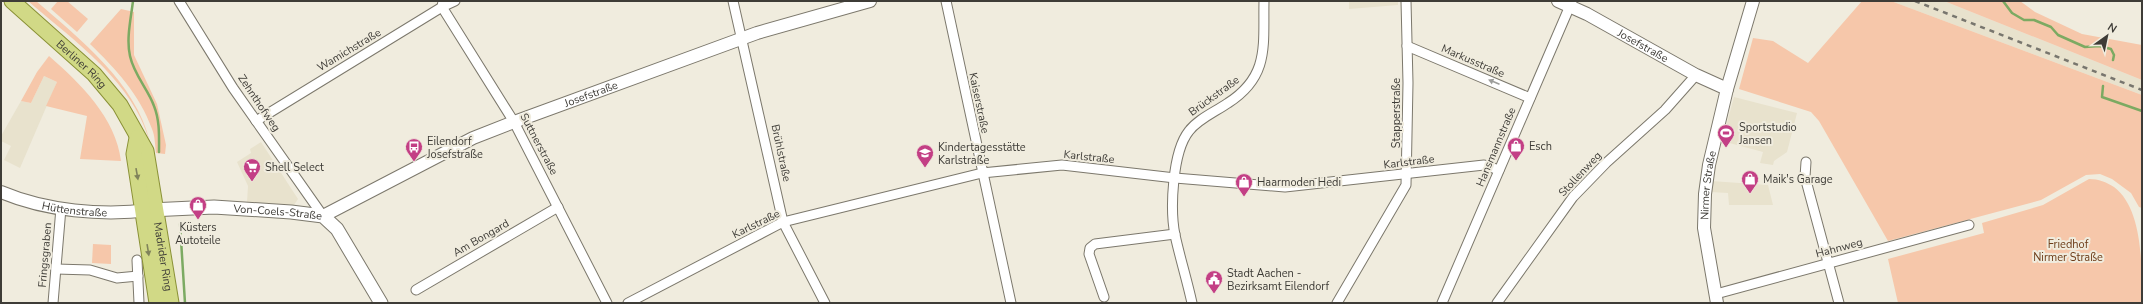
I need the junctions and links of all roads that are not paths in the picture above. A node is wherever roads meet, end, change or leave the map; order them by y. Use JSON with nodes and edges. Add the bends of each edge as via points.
{"nodes":[{"id":1,"x":12,"y":1,"type":"edge"},
{"id":2,"x":190,"y":1,"type":"edge"},
{"id":3,"x":455,"y":1,"type":"edge"},
{"id":4,"x":733,"y":1,"type":"edge"},
{"id":5,"x":870,"y":1,"type":"edge"},
{"id":6,"x":946,"y":1,"type":"edge"},
{"id":7,"x":1264,"y":1,"type":"edge"},
{"id":8,"x":1406,"y":1,"type":"edge"},
{"id":9,"x":1558,"y":1,"type":"edge"},
{"id":10,"x":1753,"y":1,"type":"edge"},
{"id":11,"x":1571,"y":3,"type":"edge"},
{"id":12,"x":180,"y":4,"type":"edge"},
{"id":13,"x":442,"y":4,"type":"edge"},
{"id":14,"x":741,"y":38,"type":"junction"},
{"id":15,"x":1408,"y":46,"type":"junction"},
{"id":16,"x":1696,"y":75,"type":"junction"},
{"id":17,"x":1727,"y":89,"type":"junction"},
{"id":18,"x":1530,"y":98,"type":"junction"},
{"id":19,"x":256,"y":120,"type":"junction"},
{"id":20,"x":514,"y":122,"type":"junction"},
{"id":21,"x":1806,"y":162,"type":"dead end"},
{"id":22,"x":1499,"y":170,"type":"junction"},
{"id":23,"x":982,"y":173,"type":"junction"},
{"id":24,"x":1407,"y":175,"type":"junction"},
{"id":25,"x":1175,"y":178,"type":"junction"},
{"id":26,"x":1,"y":192,"type":"edge"},
{"id":27,"x":558,"y":206,"type":"junction"},
{"id":28,"x":61,"y":208,"type":"junction"},
{"id":29,"x":151,"y":210,"type":"junction"},
{"id":30,"x":323,"y":216,"type":"junction"},
{"id":31,"x":783,"y":222,"type":"junction"},
{"id":32,"x":1969,"y":224,"type":"dead end"},
{"id":33,"x":1175,"y":234,"type":"junction"},
{"id":34,"x":137,"y":260,"type":"dead end"},
{"id":35,"x":1828,"y":264,"type":"junction"},
{"id":36,"x":56,"y":269,"type":"junction"},
{"id":37,"x":138,"y":276,"type":"junction"},
{"id":38,"x":416,"y":290,"type":"dead end"},
{"id":39,"x":1104,"y":297,"type":"dead end"},
{"id":40,"x":1717,"y":298,"type":"edge"},
{"id":41,"x":53,"y":303,"type":"edge"},
{"id":42,"x":139,"y":303,"type":"edge"},
{"id":43,"x":157,"y":303,"type":"edge"},
{"id":44,"x":172,"y":303,"type":"edge"},
{"id":45,"x":381,"y":303,"type":"edge"},
{"id":46,"x":607,"y":303,"type":"edge"},
{"id":47,"x":628,"y":303,"type":"edge"},
{"id":48,"x":825,"y":303,"type":"edge"},
{"id":49,"x":1011,"y":303,"type":"edge"},
{"id":50,"x":1192,"y":303,"type":"edge"},
{"id":51,"x":1337,"y":303,"type":"edge"},
{"id":52,"x":1442,"y":303,"type":"edge"},
{"id":53,"x":1497,"y":303,"type":"edge"},
{"id":54,"x":1839,"y":303,"type":"edge"}],
"edges":[{"from":1,"to":29,"type":"main road","name":"Berliner Ring","via":[[94,74],[120,105],[137,138],[134,154]]},
{"from":2,"to":12,"type":"street"},
{"from":3,"to":13,"type":"street","name":"Wamichstraße"},
{"from":4,"to":14,"type":"street","name":"Brühlstraße"},
{"from":5,"to":14,"type":"street","name":"Josefstraße"},
{"from":6,"to":23,"type":"street","name":"Kaiserstraße"},
{"from":7,"to":25,"type":"street","name":"Brückstraße","via":[[1262,60],[1258,73],[1241,94],[1197,123],[1188,132],[1178,158]]},
{"from":8,"to":15,"type":"street","name":"Stapperstraße"},
{"from":9,"to":11,"type":"street","name":"Josefstraße"},
{"from":10,"to":17,"type":"street","name":"Nirmer Straße"},
{"from":11,"to":16,"type":"street","name":"Josefstraße"},
{"from":11,"to":18,"type":"street","name":"Hansmannstraße"},
{"from":12,"to":19,"type":"street","name":"Zehnthofweg"},
{"from":13,"to":19,"type":"street","name":"Wamichstraße"},
{"from":13,"to":20,"type":"street","name":"Suttnerstraße"},
{"from":14,"to":20,"type":"street","name":"Josefstraße"},
{"from":14,"to":31,"type":"street","name":"Brühlstraße"},
{"from":18,"to":15,"type":"street","name":"Markusstraße","one_way":true},
{"from":15,"to":24,"type":"street","name":"Stapperstraße"},
{"from":16,"to":17,"type":"street","name":"Josefstraße"},
{"from":16,"to":53,"type":"street","name":"Stollenweg","via":[[1665,110],[1606,163],[1573,197]]},
{"from":17,"to":40,"type":"street","name":"Nirmer Straße","via":[[1709,165],[1704,209],[1704,228]]},
{"from":18,"to":22,"type":"street","name":"Hansmannstraße"},
{"from":19,"to":30,"type":"street","name":"Zehnthofweg"},
{"from":20,"to":27,"type":"street","name":"Suttnerstraße"},
{"from":20,"to":30,"type":"street","name":"Josefstraße","via":[[473,138]]},
{"from":21,"to":35,"type":"street","via":[[1805,177]]},
{"from":22,"to":24,"type":"street","name":"Karlstraße","via":[[1484,165]]},
{"from":22,"to":52,"type":"street","name":"Hansmannstraße"},
{"from":23,"to":25,"type":"street","name":"Karlstraße","via":[[1062,165]]},
{"from":23,"to":31,"type":"street","name":"Karlstraße"},
{"from":23,"to":49,"type":"street","name":"Kaiserstraße"},
{"from":24,"to":25,"type":"street","name":"Karlstraße","via":[[1285,187]]},
{"from":24,"to":51,"type":"street","name":"Stapperstraße","via":[[1406,185]]},
{"from":25,"to":33,"type":"street","name":"Brückstraße"},
{"from":26,"to":28,"type":"street","name":"Hüttenstraße","via":[[39,205]]},
{"from":27,"to":38,"type":"street","name":"Am Bongard"},
{"from":27,"to":46,"type":"street","name":"Suttnerstraße"},
{"from":28,"to":29,"type":"street","name":"Hüttenstraße","via":[[124,212]]},
{"from":28,"to":36,"type":"street","name":"Fringsgraben"},
{"from":29,"to":30,"type":"main road","name":"Von-Coels-Straße","via":[[214,207]]},
{"from":29,"to":43,"type":"main road","name":"Madrider Ring","one_way":true},
{"from":29,"to":44,"type":"main road","name":"Madrider Ring"},
{"from":30,"to":45,"type":"main road","name":"Von-Coels-Straße","via":[[338,229]]},
{"from":31,"to":47,"type":"street","name":"Karlstraße"},
{"from":31,"to":48,"type":"street","name":"Brühlstraße"},
{"from":32,"to":35,"type":"street","name":"Hahnweg"},
{"from":33,"to":39,"type":"street","via":[[1095,244],[1090,248],[1089,254]]},
{"from":33,"to":50,"type":"street","name":"Brückstraße"},
{"from":34,"to":37,"type":"street"},
{"from":35,"to":40,"type":"street","name":"Hahnweg"},
{"from":35,"to":54,"type":"street"},
{"from":36,"to":37,"type":"street","via":[[90,270],[117,278]]},
{"from":36,"to":41,"type":"street","name":"Fringsgraben"},
{"from":37,"to":42,"type":"street"}]}
